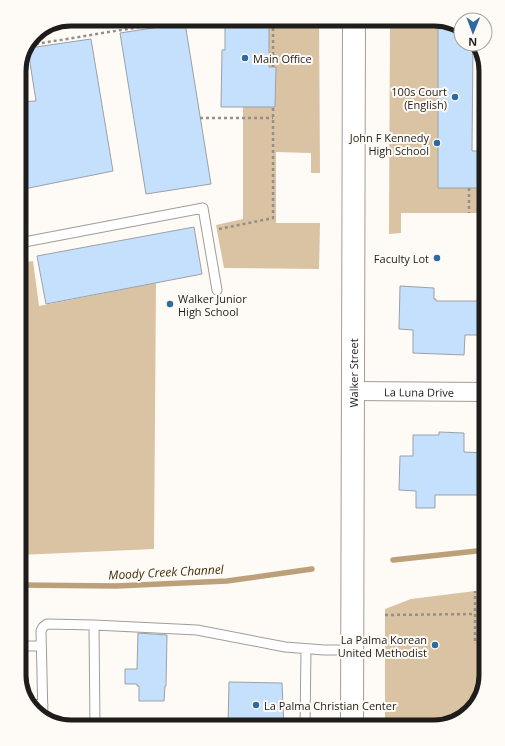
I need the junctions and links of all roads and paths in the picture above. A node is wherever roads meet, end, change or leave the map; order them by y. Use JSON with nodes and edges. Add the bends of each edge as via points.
{"nodes":[{"id":1,"x":145,"y":26,"type":"edge"},
{"id":2,"x":273,"y":26,"type":"edge"},
{"id":3,"x":354,"y":26,"type":"edge"},
{"id":4,"x":35,"y":44,"type":"edge"},
{"id":5,"x":273,"y":67,"type":"dead end"},
{"id":6,"x":273,"y":107,"type":"dead end"},
{"id":7,"x":200,"y":118,"type":"dead end"},
{"id":8,"x":273,"y":118,"type":"junction"},
{"id":9,"x":469,"y":188,"type":"dead end"},
{"id":10,"x":469,"y":213,"type":"dead end"},
{"id":11,"x":217,"y":229,"type":"dead end"},
{"id":12,"x":26,"y":242,"type":"edge"},
{"id":13,"x":217,"y":290,"type":"dead end"},
{"id":14,"x":352,"y":391,"type":"junction"},
{"id":15,"x":479,"y":392,"type":"edge"},
{"id":16,"x":476,"y":591,"type":"dead end"},
{"id":17,"x":475,"y":614,"type":"junction"},
{"id":18,"x":385,"y":615,"type":"dead end"},
{"id":19,"x":94,"y":625,"type":"junction"},
{"id":20,"x":475,"y":642,"type":"dead end"},
{"id":21,"x":26,"y":646,"type":"edge"},
{"id":22,"x":41,"y":646,"type":"junction"},
{"id":23,"x":306,"y":649,"type":"junction"},
{"id":24,"x":352,"y":650,"type":"junction"},
{"id":25,"x":37,"y":704,"type":"edge"},
{"id":26,"x":43,"y":704,"type":"junction"},
{"id":27,"x":43,"y":710,"type":"edge"},
{"id":28,"x":95,"y":720,"type":"edge"},
{"id":29,"x":305,"y":720,"type":"edge"},
{"id":30,"x":352,"y":720,"type":"edge"}],
"edges":[{"from":1,"to":4,"type":"path"},
{"from":2,"to":5,"type":"path"},
{"from":3,"to":14,"type":"main road","name":"Walker Street"},
{"from":6,"to":8,"type":"path"},
{"from":7,"to":8,"type":"path"},
{"from":8,"to":11,"type":"path","via":[[273,218]]},
{"from":9,"to":10,"type":"path"},
{"from":12,"to":13,"type":"lane","via":[[203,208]]},
{"from":14,"to":15,"type":"street","name":"La Luna Drive"},
{"from":14,"to":24,"type":"main road","name":"Walker Street"},
{"from":16,"to":17,"type":"path"},
{"from":17,"to":18,"type":"path"},
{"from":17,"to":20,"type":"path"},
{"from":19,"to":22,"type":"lane","via":[[47,624],[41,631]]},
{"from":19,"to":23,"type":"lane","via":[[197,630]]},
{"from":19,"to":28,"type":"lane"},
{"from":21,"to":22,"type":"lane"},
{"from":22,"to":26,"type":"lane"},
{"from":23,"to":24,"type":"lane"},
{"from":23,"to":29,"type":"lane"},
{"from":24,"to":30,"type":"main road","name":"Walker Street"},
{"from":25,"to":26,"type":"lane"},
{"from":26,"to":27,"type":"lane"}]}
